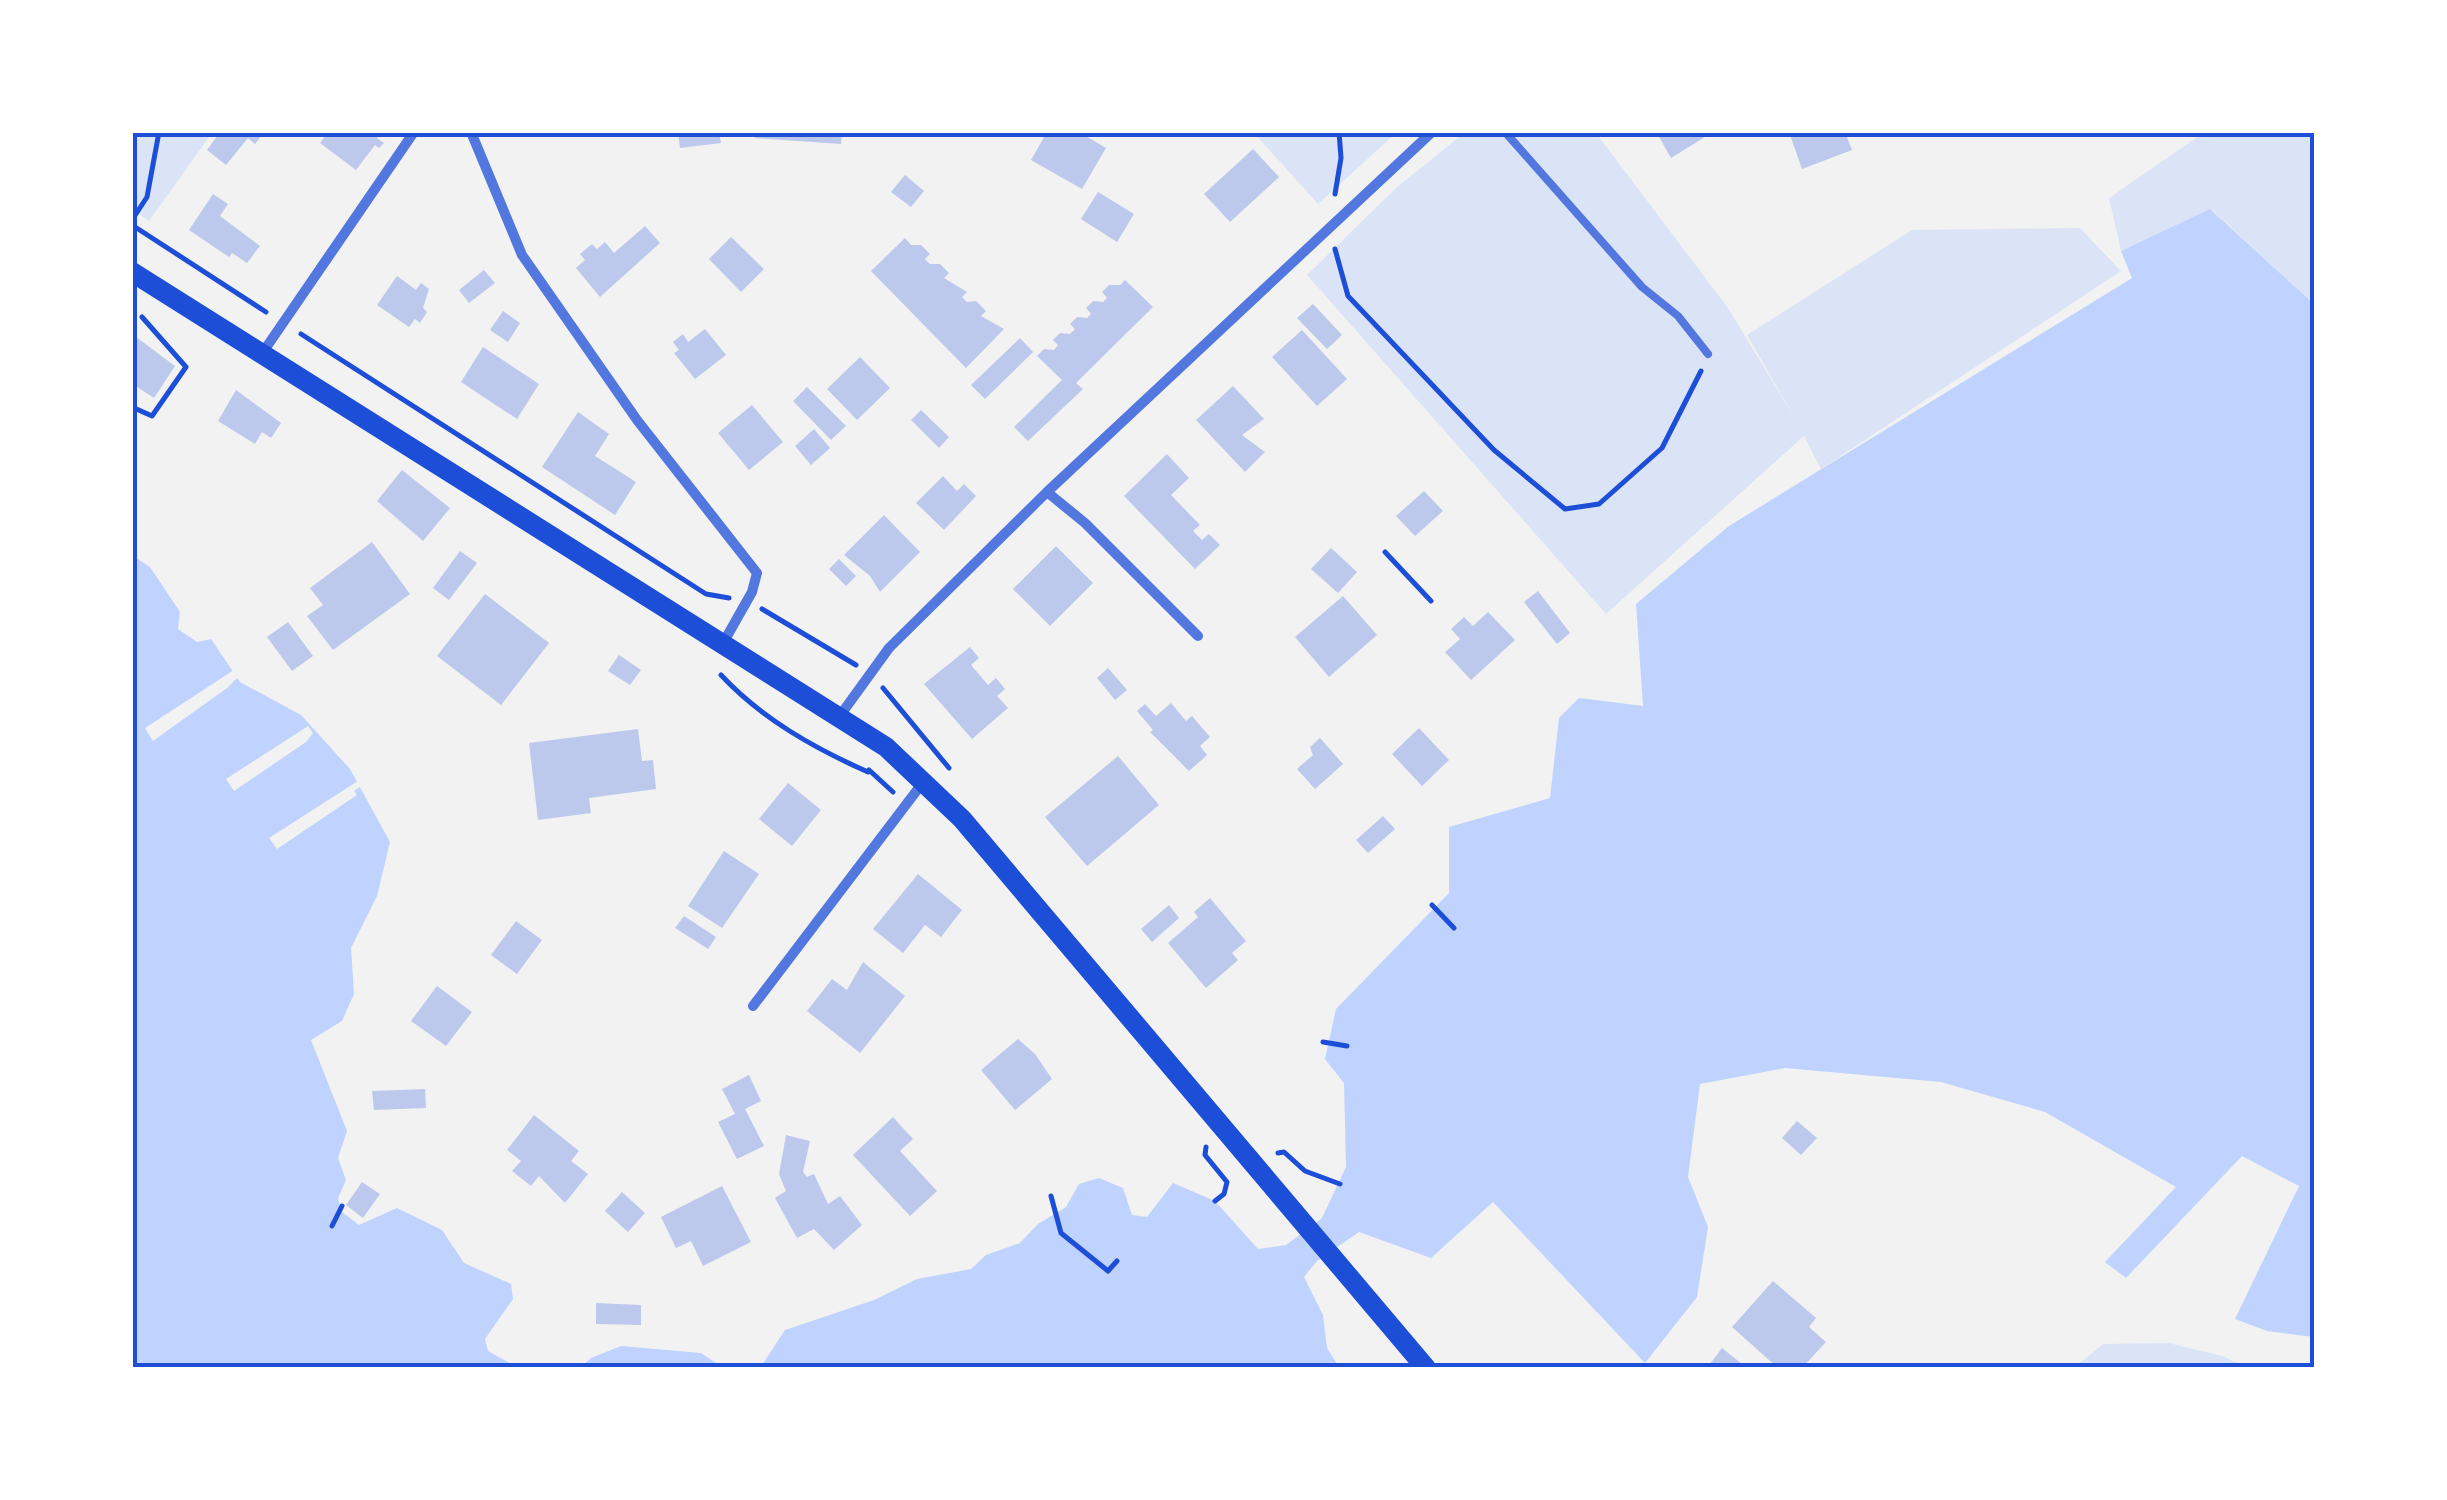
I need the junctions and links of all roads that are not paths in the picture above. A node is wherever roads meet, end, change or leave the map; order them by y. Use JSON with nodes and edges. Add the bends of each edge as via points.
{"nodes":[{"id":1,"x":414,"y":132,"type":"edge"},
{"id":2,"x":472,"y":132,"type":"edge"},
{"id":3,"x":1432,"y":132,"type":"edge"},
{"id":4,"x":1505,"y":132,"type":"edge"},
{"id":5,"x":132,"y":272,"type":"edge"},
{"id":6,"x":1708,"y":354,"type":"road end"},
{"id":7,"x":261,"y":356,"type":"junction"},
{"id":8,"x":1046,"y":492,"type":"junction"},
{"id":9,"x":1198,"y":636,"type":"dead end"},
{"id":10,"x":722,"y":645,"type":"junction"},
{"id":11,"x":838,"y":717,"type":"junction"},
{"id":12,"x":924,"y":780,"type":"junction"},
{"id":13,"x":754,"y":1006,"type":"dead end"},
{"id":14,"x":1426,"y":1368,"type":"edge"}],
"edges":[{"from":1,"to":7,"type":"street"},
{"from":2,"to":10,"type":"street","via":[[522,255],[757,573]]},
{"from":3,"to":8,"type":"street"},
{"from":4,"to":6,"type":"lane"},
{"from":5,"to":7,"type":"main road"},
{"from":7,"to":10,"type":"main road"},
{"from":8,"to":9,"type":"street","via":[[1085,522]]},
{"from":8,"to":11,"type":"street","via":[[889,648]]},
{"from":10,"to":11,"type":"main road"},
{"from":11,"to":12,"type":"main road"},
{"from":12,"to":13,"type":"street"},
{"from":12,"to":14,"type":"main road"}]}
